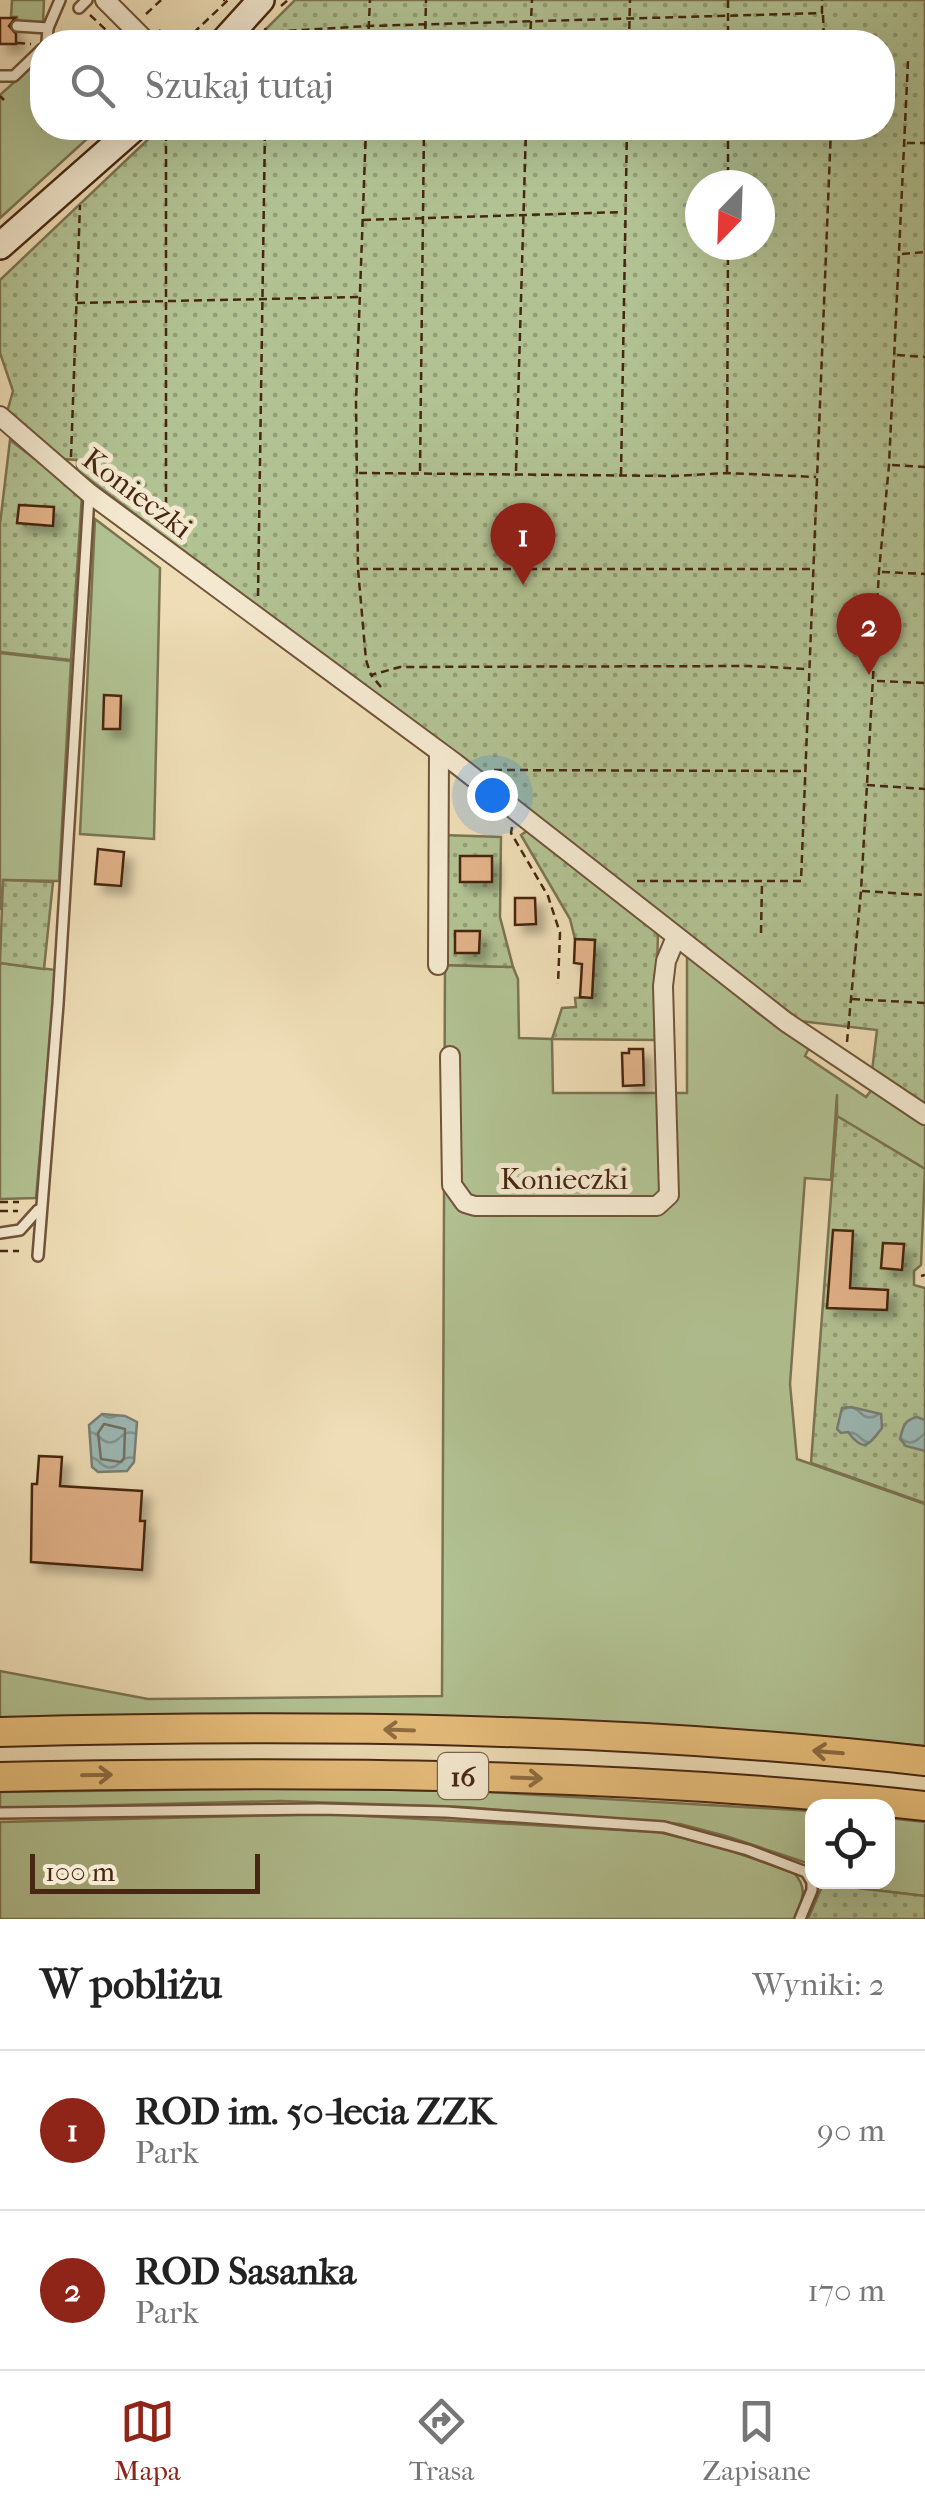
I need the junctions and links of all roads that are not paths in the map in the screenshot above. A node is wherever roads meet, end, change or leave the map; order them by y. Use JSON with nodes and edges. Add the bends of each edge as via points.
{"nodes":[{"id":1,"x":60,"y":0,"type":"edge"},
{"id":2,"x":105,"y":0,"type":"edge"},
{"id":3,"x":260,"y":0,"type":"edge"},
{"id":4,"x":17,"y":26,"type":"dead end"},
{"id":5,"x":48,"y":28,"type":"joint"},
{"id":6,"x":136,"y":30,"type":"edge"},
{"id":7,"x":233,"y":30,"type":"edge"},
{"id":8,"x":30,"y":61,"type":"edge"},
{"id":9,"x":0,"y":76,"type":"edge"},
{"id":10,"x":120,"y":140,"type":"edge"},
{"id":11,"x":0,"y":246,"type":"edge"},
{"id":12,"x":2,"y":423,"type":"edge"},
{"id":13,"x":90,"y":493,"type":"junction"},
{"id":14,"x":439,"y":752,"type":"junction"},
{"id":15,"x":676,"y":937,"type":"junction"},
{"id":16,"x":438,"y":965,"type":"dead end"},
{"id":17,"x":450,"y":1056,"type":"dead end"},
{"id":18,"x":925,"y":1114,"type":"edge"},
{"id":19,"x":40,"y":1208,"type":"junction"},
{"id":20,"x":0,"y":1230,"type":"edge"},
{"id":21,"x":38,"y":1256,"type":"dead end"},
{"id":22,"x":0,"y":1732,"type":"edge"},
{"id":23,"x":925,"y":1761,"type":"edge"},
{"id":24,"x":0,"y":1778,"type":"edge"},
{"id":25,"x":925,"y":1806,"type":"edge"},
{"id":26,"x":0,"y":1813,"type":"edge"},
{"id":27,"x":800,"y":1919,"type":"edge"}],
"edges":[{"from":1,"to":5,"type":"lane"},
{"from":2,"to":6,"type":"street"},
{"from":3,"to":7,"type":"street"},
{"from":4,"to":5,"type":"lane"},
{"from":8,"to":9,"type":"lane","via":[[14,76]]},
{"from":10,"to":11,"type":"street"},
{"from":12,"to":13,"type":"street","name":"Konieczki"},
{"from":13,"to":14,"type":"street","name":"Konieczki"},
{"from":13,"to":19,"type":"lane"},
{"from":14,"to":15,"type":"street","name":"Konieczki"},
{"from":14,"to":16,"type":"street"},
{"from":15,"to":17,"type":"street","name":"Konieczki","via":[[662,986],[669,1194],[657,1206],[465,1203],[452,1185]]},
{"from":15,"to":18,"type":"street","name":"Konieczki","via":[[786,1022]]},
{"from":19,"to":20,"type":"lane","via":[[20,1230]]},
{"from":19,"to":21,"type":"lane"},
{"from":23,"to":22,"type":"main road","number":"16","one_way":true,"via":[[439,1731]]},
{"from":24,"to":25,"type":"main road","number":"16","one_way":true,"via":[[437,1775]]},
{"from":26,"to":27,"type":"lane","via":[[320,1808],[664,1828],[806,1872],[812,1890]]}]}
